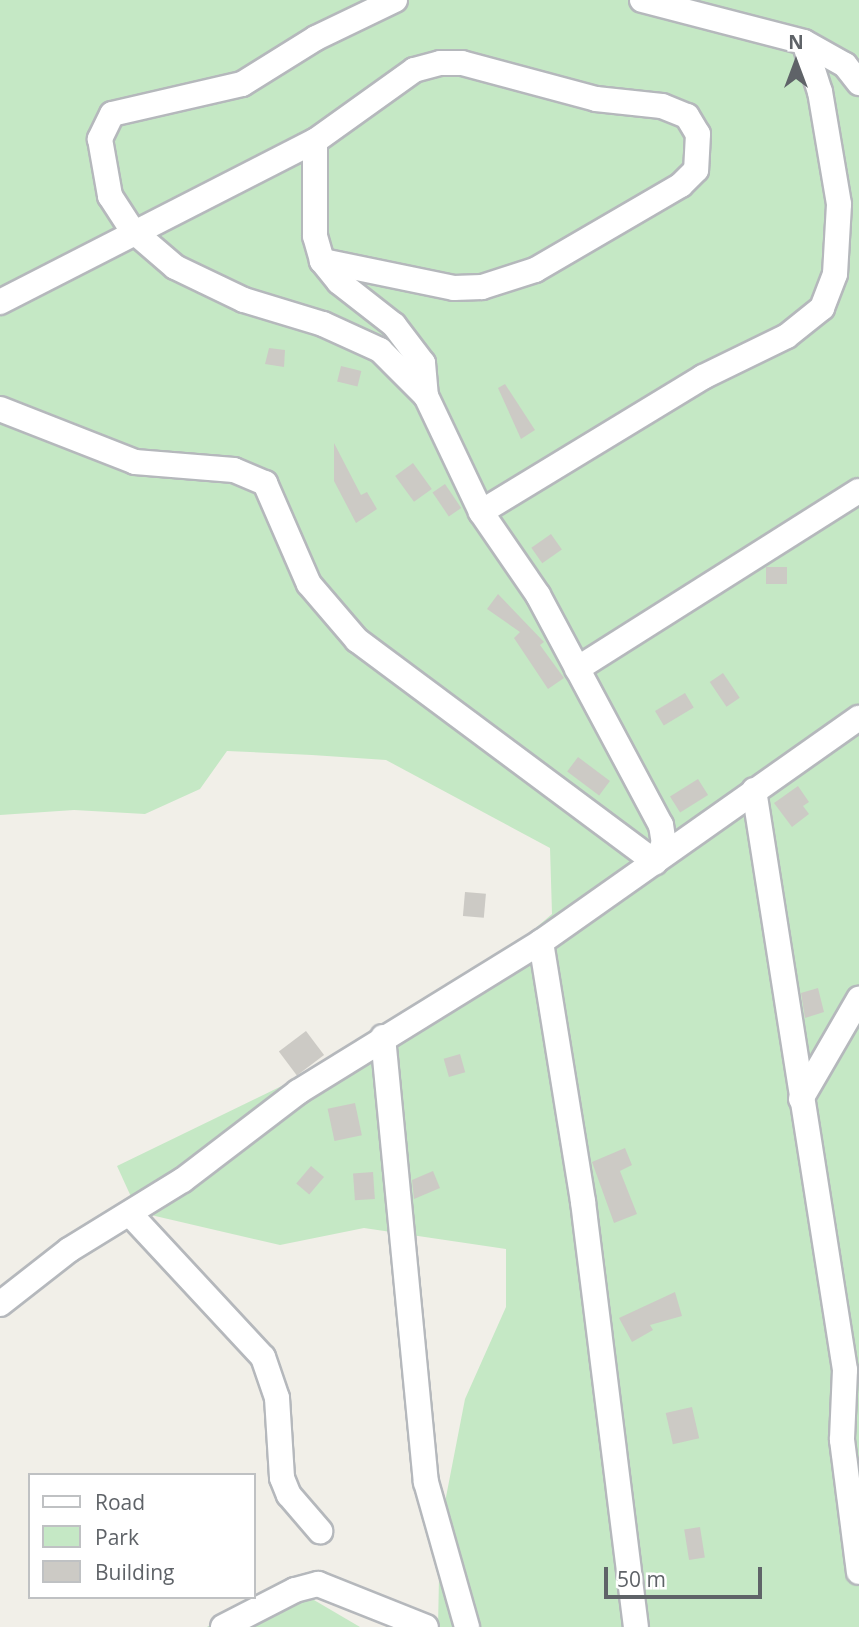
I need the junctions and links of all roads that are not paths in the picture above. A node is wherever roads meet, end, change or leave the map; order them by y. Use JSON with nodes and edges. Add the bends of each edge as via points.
{"nodes":[{"id":1,"x":396,"y":0,"type":"edge"},
{"id":2,"x":642,"y":0,"type":"edge"},
{"id":3,"x":804,"y":41,"type":"junction"},
{"id":4,"x":859,"y":83,"type":"edge"},
{"id":5,"x":315,"y":141,"type":"junction"},
{"id":6,"x":132,"y":230,"type":"junction"},
{"id":7,"x":322,"y":261,"type":"junction"},
{"id":8,"x":0,"y":302,"type":"edge"},
{"id":9,"x":426,"y":396,"type":"junction"},
{"id":10,"x":0,"y":409,"type":"edge"},
{"id":11,"x":859,"y":491,"type":"edge"},
{"id":12,"x":481,"y":512,"type":"junction"},
{"id":13,"x":577,"y":669,"type":"junction"},
{"id":14,"x":859,"y":718,"type":"edge"},
{"id":15,"x":754,"y":790,"type":"junction"},
{"id":16,"x":655,"y":862,"type":"junction"},
{"id":17,"x":541,"y":942,"type":"junction"},
{"id":18,"x":859,"y":999,"type":"edge"},
{"id":19,"x":383,"y":1037,"type":"junction"},
{"id":20,"x":801,"y":1098,"type":"junction"},
{"id":21,"x":130,"y":1214,"type":"junction"},
{"id":22,"x":0,"y":1304,"type":"edge"},
{"id":23,"x":852,"y":1370,"type":"edge"},
{"id":24,"x":320,"y":1531,"type":"dead end"},
{"id":25,"x":859,"y":1572,"type":"edge"},
{"id":26,"x":223,"y":1627,"type":"edge"},
{"id":27,"x":426,"y":1627,"type":"edge"},
{"id":28,"x":467,"y":1627,"type":"edge"},
{"id":29,"x":636,"y":1627,"type":"edge"}],
"edges":[{"from":1,"to":6,"type":"street","via":[[316,38],[242,84],[112,114],[100,139],[110,196]]},
{"from":2,"to":3,"type":"street"},
{"from":3,"to":4,"type":"street","via":[[845,65]]},
{"from":3,"to":12,"type":"street","via":[[820,92],[839,204],[835,274],[822,308],[787,336],[703,377]]},
{"from":5,"to":6,"type":"street"},
{"from":5,"to":7,"type":"street","via":[[315,236]]},
{"from":5,"to":7,"type":"street","via":[[414,70],[462,63],[596,99],[662,106],[687,116],[698,134],[701,153],[696,170],[681,185],[535,270],[482,287],[454,288]]},
{"from":6,"to":8,"type":"street"},
{"from":6,"to":9,"type":"street","via":[[175,267],[244,300],[323,324],[380,350]]},
{"from":7,"to":9,"type":"street","via":[[339,282],[394,325],[423,363]]},
{"from":9,"to":12,"type":"street"},
{"from":10,"to":16,"type":"street","via":[[135,462],[234,470],[265,483],[309,584],[357,640]]},
{"from":11,"to":13,"type":"street"},
{"from":12,"to":13,"type":"street","via":[[538,595]]},
{"from":13,"to":16,"type":"street","via":[[661,825],[664,843]]},
{"from":14,"to":15,"type":"street"},
{"from":15,"to":16,"type":"street"},
{"from":15,"to":20,"type":"street","via":[[787,979]]},
{"from":16,"to":17,"type":"street"},
{"from":17,"to":19,"type":"street"},
{"from":17,"to":29,"type":"street","via":[[583,1202]]},
{"from":18,"to":20,"type":"street"},
{"from":19,"to":21,"type":"street"},
{"from":19,"to":28,"type":"street","via":[[426,1482]]},
{"from":20,"to":23,"type":"street"},
{"from":21,"to":22,"type":"street","via":[[69,1250]]},
{"from":21,"to":24,"type":"street","via":[[263,1357],[277,1398],[282,1478],[289,1495]]},
{"from":23,"to":25,"type":"street","via":[[842,1440]]},
{"from":26,"to":27,"type":"street","via":[[295,1590],[318,1584]]}]}
